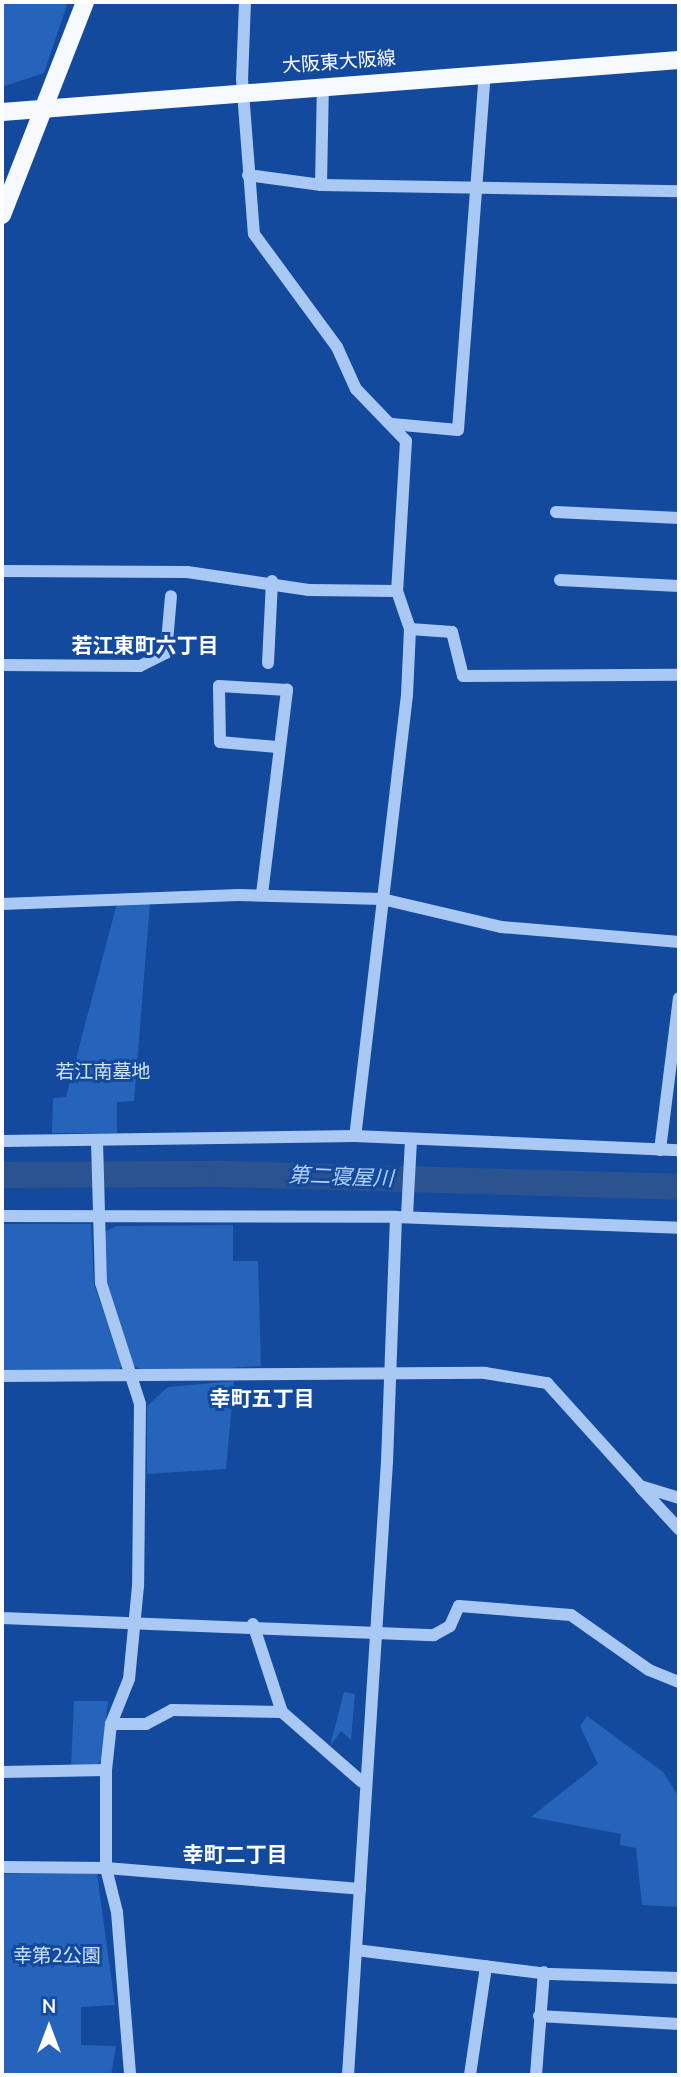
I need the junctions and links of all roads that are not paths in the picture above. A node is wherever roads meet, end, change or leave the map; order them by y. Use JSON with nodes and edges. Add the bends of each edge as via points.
{"nodes":[{"id":1,"x":85,"y":2,"type":"edge"},
{"id":2,"x":245,"y":2,"type":"edge"},
{"id":3,"x":679,"y":60,"type":"edge"},
{"id":4,"x":485,"y":75,"type":"junction"},
{"id":5,"x":323,"y":85,"type":"junction"},
{"id":6,"x":243,"y":90,"type":"junction"},
{"id":7,"x":43,"y":108,"type":"junction"},
{"id":8,"x":2,"y":112,"type":"edge"},
{"id":9,"x":248,"y":175,"type":"junction"},
{"id":10,"x":321,"y":185,"type":"junction"},
{"id":11,"x":479,"y":189,"type":"junction"},
{"id":12,"x":679,"y":191,"type":"edge"},
{"id":13,"x":2,"y":215,"type":"edge"},
{"id":14,"x":392,"y":424,"type":"junction"},
{"id":15,"x":556,"y":512,"type":"dead end"},
{"id":16,"x":679,"y":518,"type":"edge"},
{"id":17,"x":2,"y":571,"type":"edge"},
{"id":18,"x":560,"y":580,"type":"dead end"},
{"id":19,"x":272,"y":581,"type":"junction"},
{"id":20,"x":679,"y":586,"type":"edge"},
{"id":21,"x":397,"y":591,"type":"junction"},
{"id":22,"x":170,"y":596,"type":"dead end"},
{"id":23,"x":410,"y":629,"type":"junction"},
{"id":24,"x":268,"y":663,"type":"dead end"},
{"id":25,"x":2,"y":665,"type":"edge"},
{"id":26,"x":679,"y":675,"type":"edge"},
{"id":27,"x":277,"y":747,"type":"junction"},
{"id":28,"x":262,"y":894,"type":"junction"},
{"id":29,"x":382,"y":899,"type":"junction"},
{"id":30,"x":2,"y":904,"type":"edge"},
{"id":31,"x":679,"y":942,"type":"edge"},
{"id":32,"x":679,"y":998,"type":"edge"},
{"id":33,"x":355,"y":1136,"type":"junction"},
{"id":34,"x":411,"y":1139,"type":"junction"},
{"id":35,"x":2,"y":1141,"type":"edge"},
{"id":36,"x":97,"y":1141,"type":"junction"},
{"id":37,"x":660,"y":1150,"type":"junction"},
{"id":38,"x":679,"y":1150,"type":"edge"},
{"id":39,"x":2,"y":1216,"type":"edge"},
{"id":40,"x":97,"y":1216,"type":"junction"},
{"id":41,"x":401,"y":1217,"type":"junction"},
{"id":42,"x":679,"y":1228,"type":"edge"},
{"id":43,"x":392,"y":1371,"type":"junction"},
{"id":44,"x":2,"y":1376,"type":"edge"},
{"id":45,"x":133,"y":1377,"type":"junction"},
{"id":46,"x":640,"y":1486,"type":"junction"},
{"id":47,"x":679,"y":1498,"type":"edge"},
{"id":48,"x":679,"y":1528,"type":"edge"},
{"id":49,"x":2,"y":1618,"type":"edge"},
{"id":50,"x":131,"y":1619,"type":"junction"},
{"id":51,"x":253,"y":1624,"type":"junction"},
{"id":52,"x":372,"y":1632,"type":"junction"},
{"id":53,"x":679,"y":1682,"type":"edge"},
{"id":54,"x":282,"y":1712,"type":"junction"},
{"id":55,"x":111,"y":1724,"type":"junction"},
{"id":56,"x":106,"y":1770,"type":"junction"},
{"id":57,"x":2,"y":1772,"type":"edge"},
{"id":58,"x":362,"y":1782,"type":"junction"},
{"id":59,"x":2,"y":1867,"type":"edge"},
{"id":60,"x":106,"y":1868,"type":"junction"},
{"id":61,"x":360,"y":1889,"type":"junction"},
{"id":62,"x":356,"y":1950,"type":"junction"},
{"id":63,"x":486,"y":1966,"type":"junction"},
{"id":64,"x":544,"y":1972,"type":"junction"},
{"id":65,"x":679,"y":1978,"type":"edge"},
{"id":66,"x":539,"y":2016,"type":"junction"},
{"id":67,"x":679,"y":2024,"type":"edge"},
{"id":68,"x":130,"y":2075,"type":"edge"},
{"id":69,"x":348,"y":2075,"type":"edge"},
{"id":70,"x":470,"y":2075,"type":"edge"},
{"id":71,"x":536,"y":2075,"type":"edge"}],
"edges":[{"from":1,"to":7,"type":"main road"},
{"from":2,"to":6,"type":"street"},
{"from":3,"to":4,"type":"main road","name":"大阪東大阪線"},
{"from":4,"to":5,"type":"main road","name":"大阪東大阪線"},
{"from":4,"to":11,"type":"street"},
{"from":5,"to":6,"type":"main road","name":"大阪東大阪線"},
{"from":5,"to":10,"type":"street"},
{"from":6,"to":7,"type":"main road","name":"大阪東大阪線"},
{"from":6,"to":9,"type":"street"},
{"from":7,"to":8,"type":"main road","name":"大阪東大阪線"},
{"from":7,"to":13,"type":"main road"},
{"from":9,"to":10,"type":"street"},
{"from":9,"to":14,"type":"street","via":[[254,234],[337,347],[356,389]]},
{"from":10,"to":11,"type":"street"},
{"from":11,"to":12,"type":"street"},
{"from":11,"to":14,"type":"street","via":[[458,430]]},
{"from":14,"to":21,"type":"street","via":[[406,441]]},
{"from":15,"to":16,"type":"street"},
{"from":17,"to":19,"type":"street","via":[[187,572]]},
{"from":18,"to":20,"type":"street"},
{"from":19,"to":21,"type":"street","via":[[309,590]]},
{"from":19,"to":24,"type":"street"},
{"from":21,"to":23,"type":"street"},
{"from":22,"to":25,"type":"street","via":[[166,653],[140,666]]},
{"from":23,"to":26,"type":"street","via":[[452,632],[463,676]]},
{"from":23,"to":29,"type":"street"},
{"from":27,"to":27,"type":"street","via":[[287,690],[219,686],[220,742]]},
{"from":27,"to":28,"type":"street"},
{"from":28,"to":29,"type":"street"},
{"from":28,"to":30,"type":"street"},
{"from":29,"to":31,"type":"street","via":[[501,927]]},
{"from":29,"to":33,"type":"street"},
{"from":32,"to":37,"type":"street"},
{"from":33,"to":34,"type":"street"},
{"from":33,"to":36,"type":"street"},
{"from":34,"to":37,"type":"street"},
{"from":34,"to":41,"type":"street"},
{"from":35,"to":36,"type":"street"},
{"from":36,"to":40,"type":"street"},
{"from":37,"to":38,"type":"street"},
{"from":39,"to":40,"type":"street"},
{"from":40,"to":41,"type":"street"},
{"from":40,"to":45,"type":"street","via":[[101,1283]]},
{"from":41,"to":42,"type":"street"},
{"from":41,"to":43,"type":"street"},
{"from":43,"to":45,"type":"street"},
{"from":43,"to":46,"type":"street","via":[[485,1373],[547,1383]]},
{"from":43,"to":52,"type":"street"},
{"from":44,"to":45,"type":"street"},
{"from":45,"to":50,"type":"street","via":[[139,1404],[140,1524]]},
{"from":46,"to":47,"type":"street"},
{"from":46,"to":48,"type":"street"},
{"from":49,"to":50,"type":"street"},
{"from":50,"to":51,"type":"street"},
{"from":50,"to":55,"type":"street","via":[[129,1679]]},
{"from":51,"to":52,"type":"street"},
{"from":51,"to":54,"type":"street"},
{"from":52,"to":53,"type":"street","via":[[434,1635],[450,1626],[459,1606],[571,1615],[649,1670]]},
{"from":52,"to":58,"type":"street"},
{"from":54,"to":55,"type":"street","via":[[172,1710],[146,1724]]},
{"from":54,"to":58,"type":"street"},
{"from":55,"to":56,"type":"street"},
{"from":56,"to":57,"type":"street"},
{"from":56,"to":60,"type":"street"},
{"from":58,"to":61,"type":"street"},
{"from":59,"to":60,"type":"street"},
{"from":60,"to":61,"type":"street"},
{"from":60,"to":68,"type":"street","via":[[117,1912]]},
{"from":61,"to":62,"type":"street"},
{"from":62,"to":63,"type":"street"},
{"from":62,"to":69,"type":"street"},
{"from":63,"to":64,"type":"street"},
{"from":63,"to":70,"type":"street"},
{"from":64,"to":65,"type":"street"},
{"from":64,"to":66,"type":"street"},
{"from":66,"to":67,"type":"street"},
{"from":66,"to":71,"type":"street"}]}
